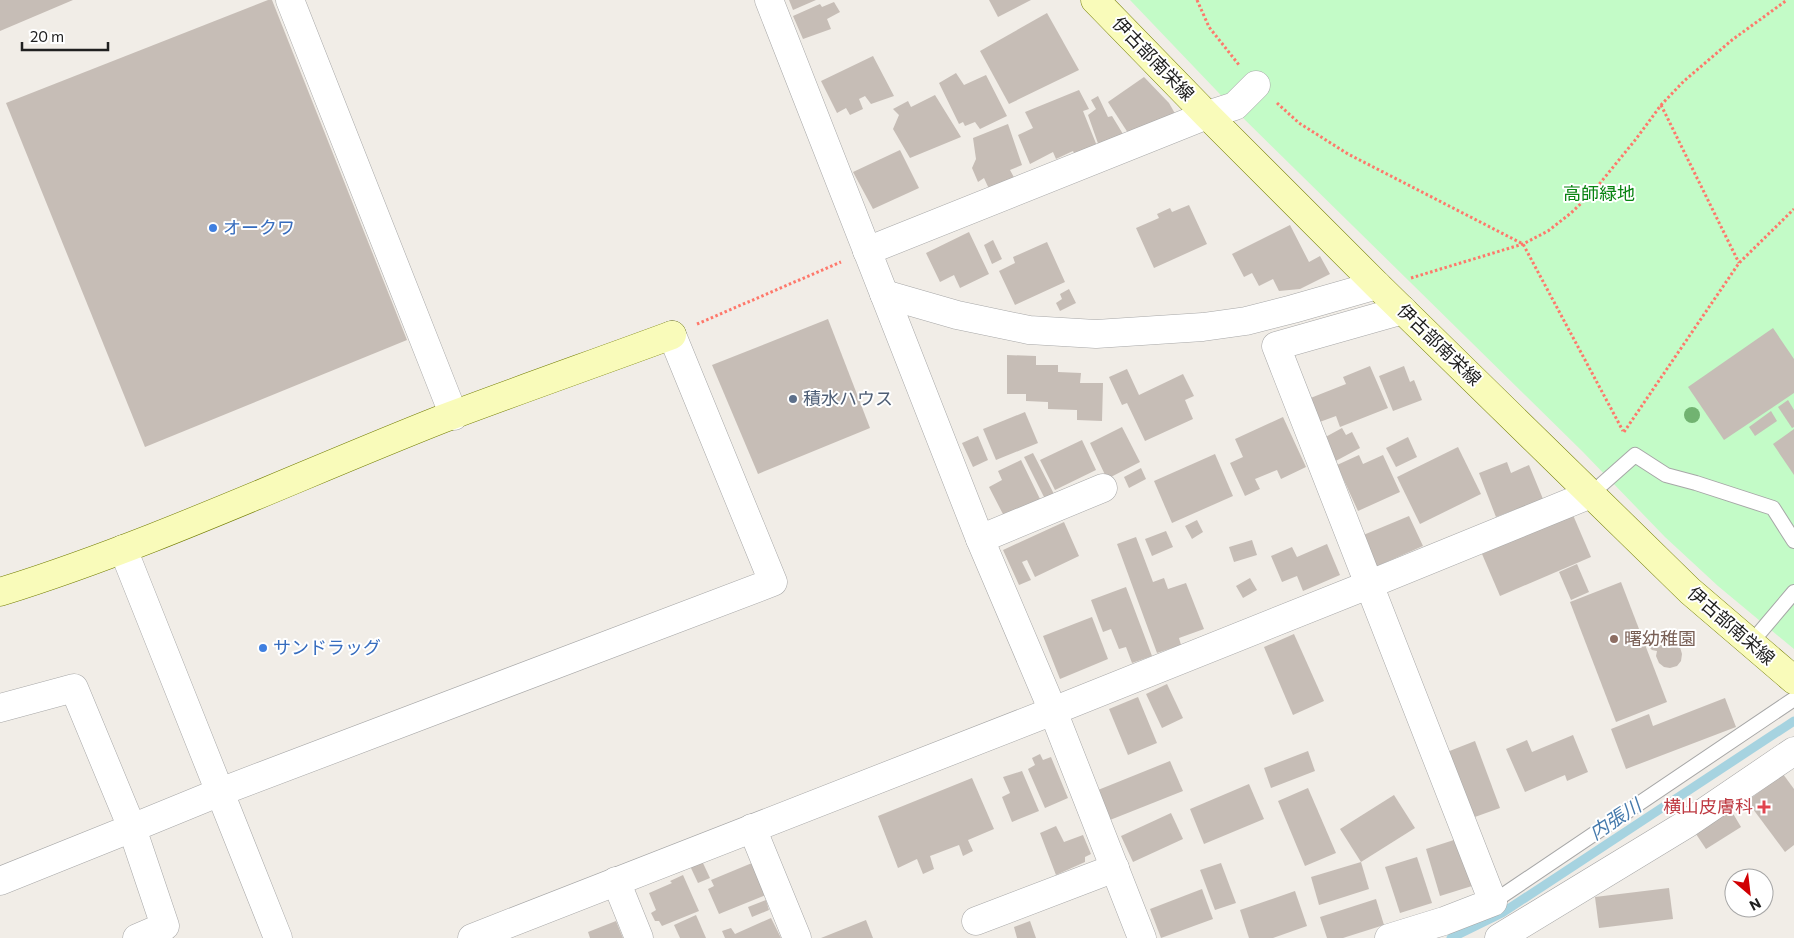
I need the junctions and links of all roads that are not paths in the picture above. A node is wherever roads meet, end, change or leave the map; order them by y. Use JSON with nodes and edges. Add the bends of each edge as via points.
{"nodes":[{"id":1,"x":290,"y":0,"type":"edge"},
{"id":2,"x":768,"y":0,"type":"edge"},
{"id":3,"x":1095,"y":0,"type":"edge"},
{"id":4,"x":1256,"y":85,"type":"road end"},
{"id":5,"x":1207,"y":116,"type":"junction"},
{"id":6,"x":867,"y":251,"type":"junction"},
{"id":7,"x":1390,"y":283,"type":"junction"},
{"id":8,"x":884,"y":294,"type":"junction"},
{"id":9,"x":1403,"y":310,"type":"junction"},
{"id":10,"x":672,"y":334,"type":"joint"},
{"id":11,"x":454,"y":416,"type":"junction"},
{"id":12,"x":1103,"y":488,"type":"dead end"},
{"id":13,"x":1591,"y":494,"type":"junction"},
{"id":14,"x":980,"y":539,"type":"junction"},
{"id":15,"x":1794,"y":541,"type":"edge"},
{"id":16,"x":123,"y":549,"type":"junction"},
{"id":17,"x":1368,"y":585,"type":"junction"},
{"id":18,"x":0,"y":592,"type":"edge"},
{"id":19,"x":1794,"y":592,"type":"edge"},
{"id":20,"x":1750,"y":644,"type":"junction"},
{"id":21,"x":1794,"y":680,"type":"edge"},
{"id":22,"x":1794,"y":699,"type":"edge"},
{"id":23,"x":0,"y":708,"type":"edge"},
{"id":24,"x":1053,"y":711,"type":"junction"},
{"id":25,"x":1794,"y":751,"type":"edge"},
{"id":26,"x":220,"y":792,"type":"junction"},
{"id":27,"x":132,"y":828,"type":"junction"},
{"id":28,"x":752,"y":828,"type":"junction"},
{"id":29,"x":1115,"y":868,"type":"junction"},
{"id":30,"x":0,"y":881,"type":"edge"},
{"id":31,"x":616,"y":881,"type":"junction"},
{"id":32,"x":1493,"y":902,"type":"junction"},
{"id":33,"x":976,"y":921,"type":"dead end"},
{"id":34,"x":477,"y":937,"type":"edge"},
{"id":35,"x":137,"y":938,"type":"edge"},
{"id":36,"x":278,"y":938,"type":"edge"},
{"id":37,"x":639,"y":938,"type":"edge"},
{"id":38,"x":797,"y":938,"type":"edge"},
{"id":39,"x":1142,"y":938,"type":"edge"},
{"id":40,"x":1389,"y":938,"type":"edge"},
{"id":41,"x":1499,"y":938,"type":"edge"}],
"edges":[{"from":1,"to":11,"type":"street"},
{"from":2,"to":6,"type":"street"},
{"from":3,"to":5,"type":"main road","name":"伊古部南栄線"},
{"from":4,"to":5,"type":"street","via":[[1235,106]]},
{"from":5,"to":6,"type":"street"},
{"from":5,"to":7,"type":"main road","name":"伊古部南栄線"},
{"from":6,"to":8,"type":"street"},
{"from":7,"to":8,"type":"street","via":[[1246,321],[1203,328],[1096,334],[1029,330],[957,315]]},
{"from":7,"to":9,"type":"main road","name":"伊古部南栄線"},
{"from":8,"to":14,"type":"street"},
{"from":9,"to":13,"type":"main road","name":"伊古部南栄線"},
{"from":9,"to":17,"type":"street","via":[[1276,346]]},
{"from":10,"to":11,"type":"main road"},
{"from":10,"to":26,"type":"street","via":[[773,582]]},
{"from":11,"to":16,"type":"main road"},
{"from":12,"to":14,"type":"street"},
{"from":13,"to":15,"type":"lane","via":[[1635,455],[1666,475],[1773,508]]},
{"from":13,"to":17,"type":"street"},
{"from":13,"to":20,"type":"main road","name":"伊古部南栄線","via":[[1690,591]]},
{"from":14,"to":24,"type":"street"},
{"from":16,"to":18,"type":"main road"},
{"from":16,"to":26,"type":"street"},
{"from":17,"to":24,"type":"street"},
{"from":17,"to":32,"type":"street"},
{"from":19,"to":20,"type":"lane"},
{"from":20,"to":21,"type":"main road","name":"伊古部南栄線"},
{"from":22,"to":32,"type":"lane"},
{"from":23,"to":27,"type":"street","via":[[74,688]]},
{"from":24,"to":28,"type":"street"},
{"from":24,"to":29,"type":"street"},
{"from":25,"to":41,"type":"street","via":[[1688,823]]},
{"from":26,"to":27,"type":"street"},
{"from":26,"to":36,"type":"street"},
{"from":27,"to":30,"type":"street"},
{"from":27,"to":35,"type":"street","via":[[165,926]]},
{"from":28,"to":31,"type":"street"},
{"from":28,"to":38,"type":"street"},
{"from":29,"to":33,"type":"street"},
{"from":29,"to":39,"type":"street"},
{"from":31,"to":34,"type":"street"},
{"from":31,"to":37,"type":"street"},
{"from":32,"to":40,"type":"street"}]}
